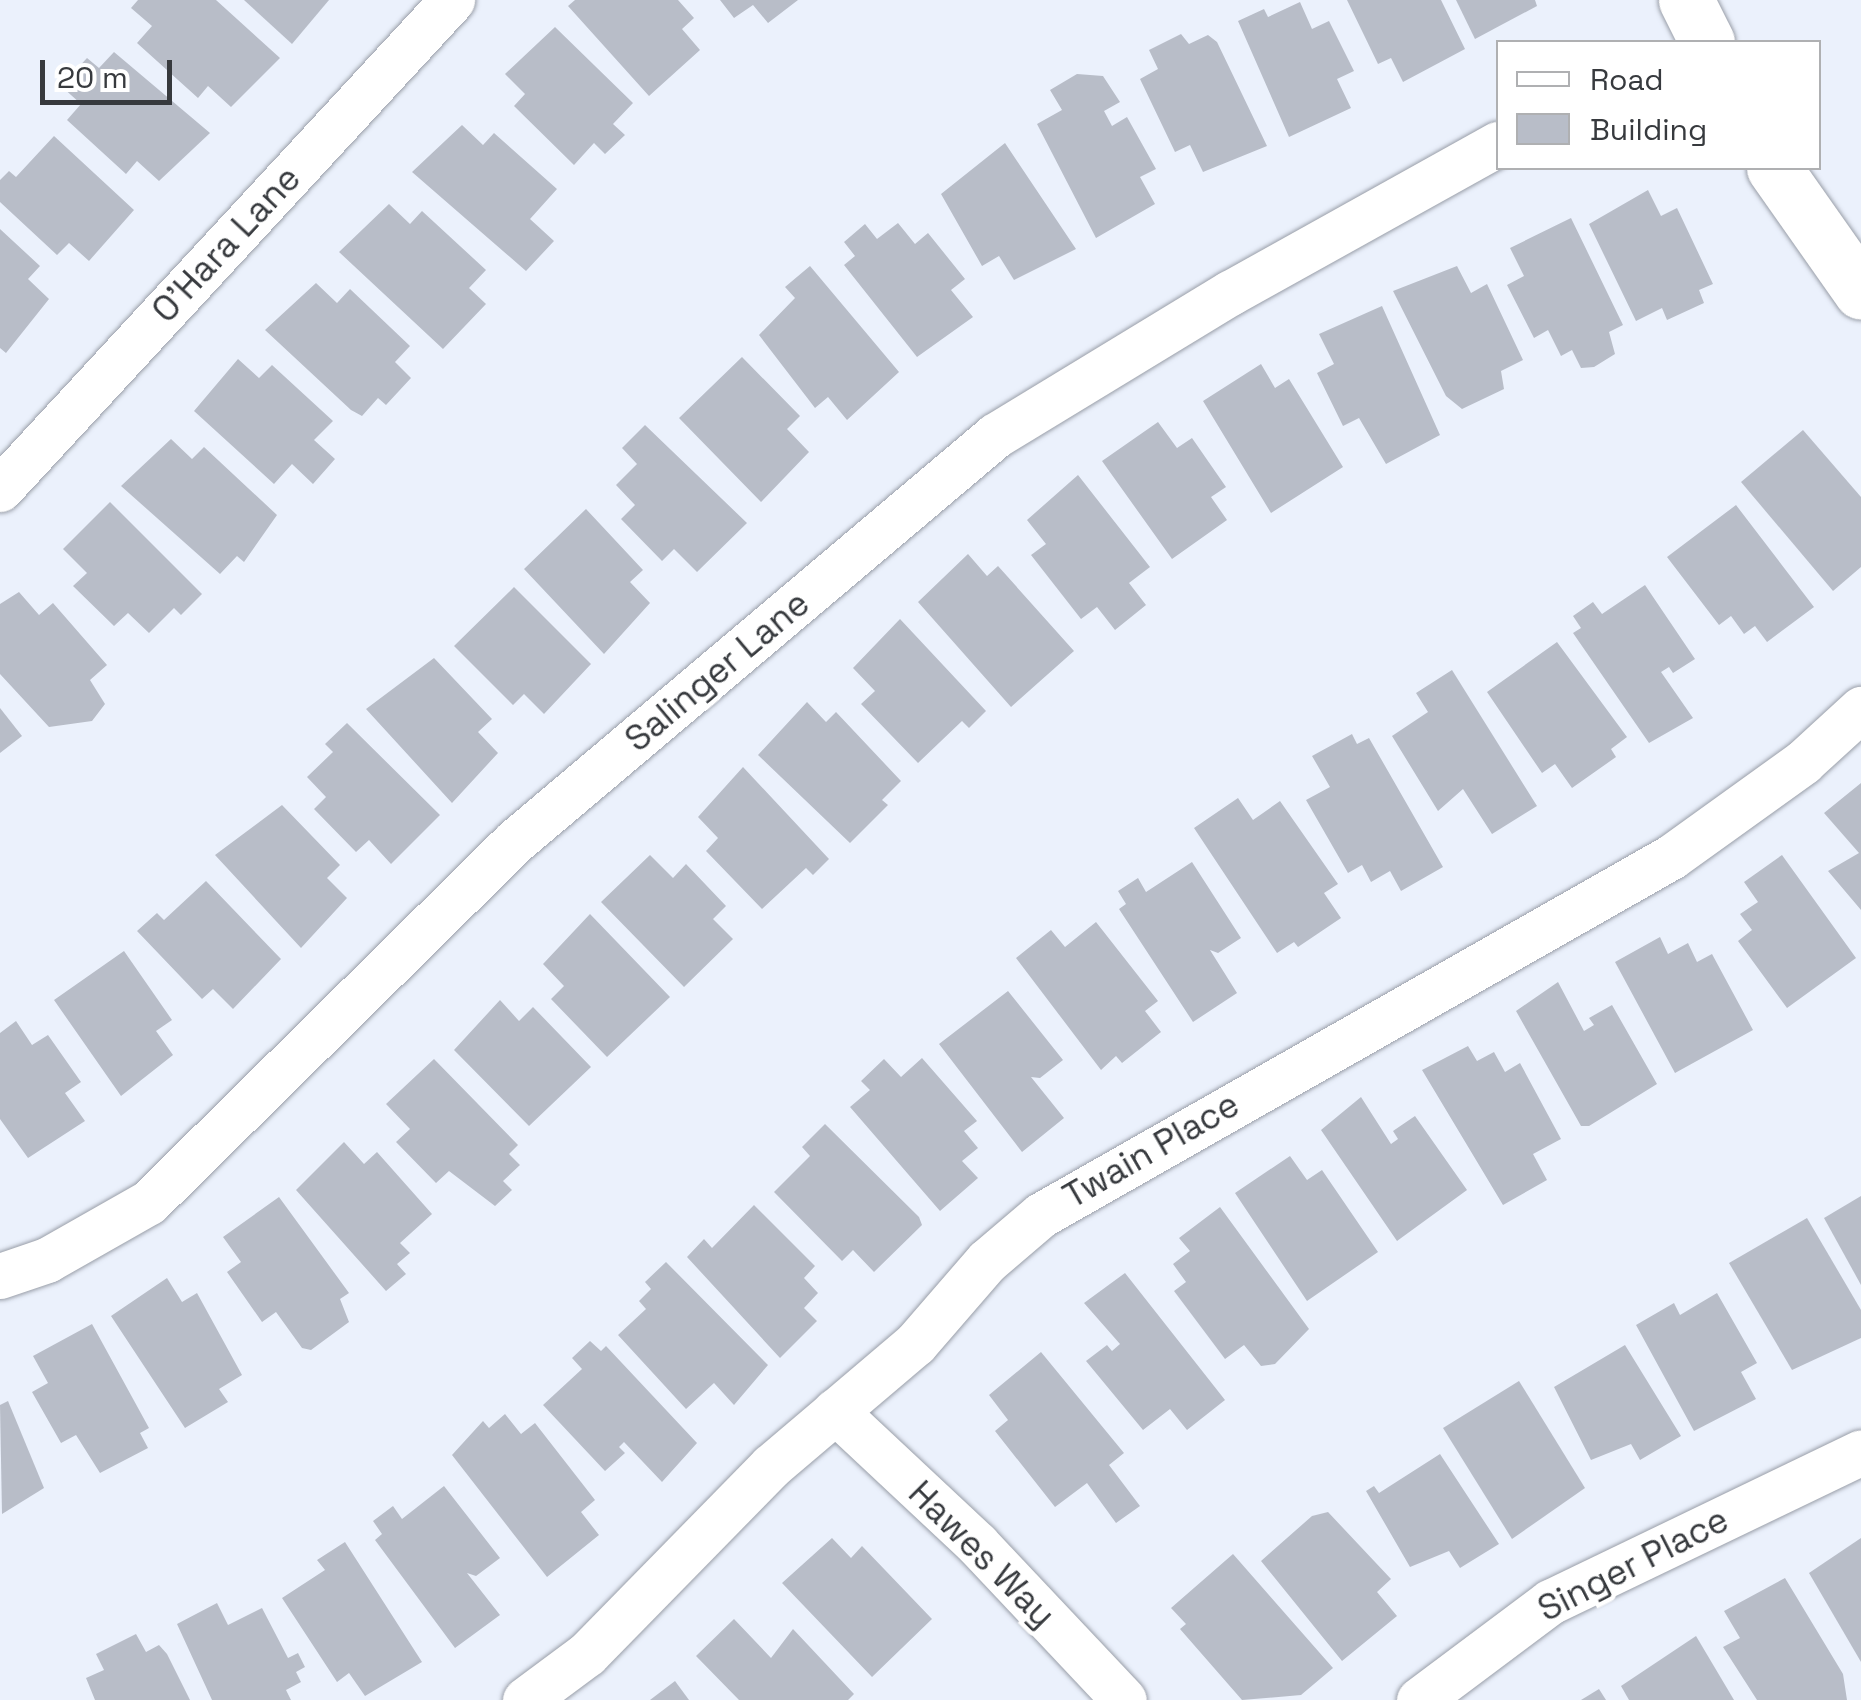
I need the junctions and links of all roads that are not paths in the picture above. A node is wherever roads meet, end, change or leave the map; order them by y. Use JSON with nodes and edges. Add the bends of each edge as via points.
{"nodes":[{"id":1,"x":452,"y":0,"type":"edge"},
{"id":2,"x":1496,"y":145,"type":"edge"},
{"id":3,"x":1775,"y":170,"type":"edge"},
{"id":4,"x":1861,"y":292,"type":"edge"},
{"id":5,"x":0,"y":489,"type":"edge"},
{"id":6,"x":1861,"y":709,"type":"edge"},
{"id":7,"x":0,"y":1276,"type":"edge"},
{"id":8,"x":836,"y":1412,"type":"junction"},
{"id":9,"x":1861,"y":1452,"type":"edge"},
{"id":10,"x":525,"y":1700,"type":"edge"},
{"id":11,"x":1124,"y":1700,"type":"edge"},
{"id":12,"x":1419,"y":1700,"type":"edge"}],
"edges":[{"from":1,"to":5,"type":"street","name":"O'Hara Lane"},
{"from":2,"to":7,"type":"street","name":"Salinger Lane","via":[[1230,293],[996,435],[515,841],[150,1202],[47,1260]]},
{"from":3,"to":4,"type":"main road"},
{"from":6,"to":8,"type":"street","name":"Twain Place","via":[[1802,762],[1672,857],[1041,1215],[987,1261],[915,1344]]},
{"from":8,"to":10,"type":"street","name":"Twain Place","via":[[770,1466],[587,1654]]},
{"from":8,"to":11,"type":"street","name":"Hawes Way","via":[[977,1544]]},
{"from":9,"to":12,"type":"street","name":"Singer Place","via":[[1550,1602]]}]}
